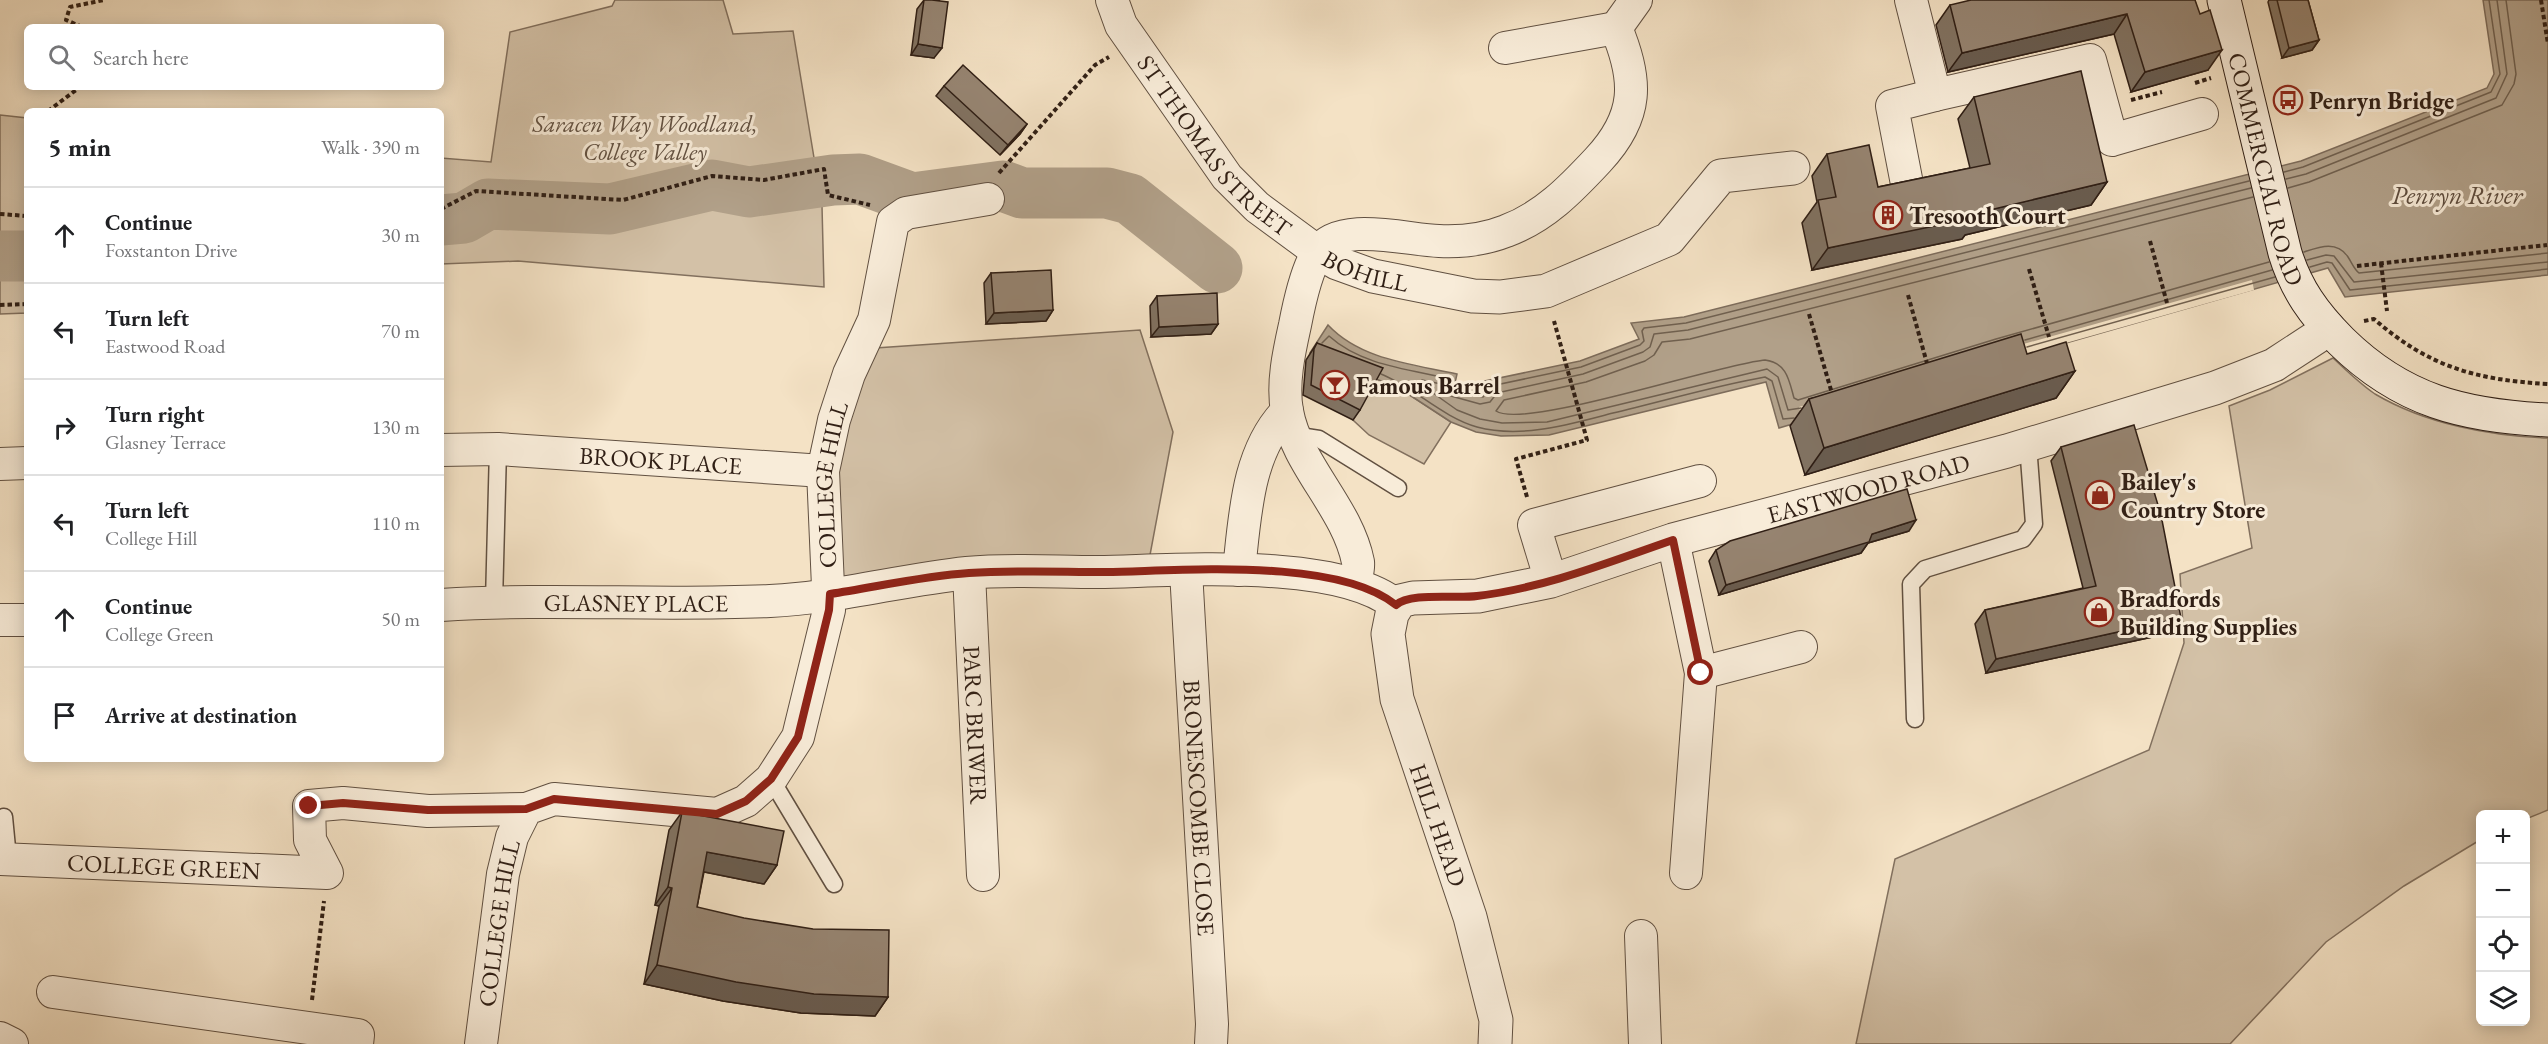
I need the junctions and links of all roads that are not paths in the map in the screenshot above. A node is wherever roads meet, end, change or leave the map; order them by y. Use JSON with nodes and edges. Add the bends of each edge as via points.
{"nodes":[{"id":1,"x":1112,"y":0,"type":"edge"},
{"id":2,"x":1636,"y":0,"type":"edge"},
{"id":3,"x":1911,"y":0,"type":"edge"},
{"id":4,"x":2224,"y":0,"type":"edge"},
{"id":5,"x":1616,"y":27,"type":"junction"},
{"id":6,"x":1505,"y":48,"type":"dead end"},
{"id":7,"x":1935,"y":95,"type":"junction"},
{"id":8,"x":2202,"y":114,"type":"dead end"},
{"id":9,"x":1793,"y":168,"type":"dead end"},
{"id":10,"x":1907,"y":184,"type":"edge"},
{"id":11,"x":992,"y":188,"type":"road end"},
{"id":12,"x":1318,"y":252,"type":"junction"},
{"id":13,"x":2329,"y":329,"type":"junction"},
{"id":14,"x":1287,"y":411,"type":"junction"},
{"id":15,"x":2548,"y":420,"type":"edge"},
{"id":16,"x":1297,"y":441,"type":"junction"},
{"id":17,"x":2028,"y":445,"type":"junction"},
{"id":18,"x":498,"y":449,"type":"junction"},
{"id":19,"x":444,"y":450,"type":"edge"},
{"id":20,"x":24,"y":463,"type":"edge"},
{"id":21,"x":0,"y":464,"type":"edge"},
{"id":22,"x":823,"y":471,"type":"junction"},
{"id":23,"x":1700,"y":481,"type":"dead end"},
{"id":24,"x":1398,"y":488,"type":"dead end"},
{"id":25,"x":1673,"y":540,"type":"junction"},
{"id":26,"x":1239,"y":570,"type":"junction"},
{"id":27,"x":1186,"y":571,"type":"junction"},
{"id":28,"x":969,"y":573,"type":"junction"},
{"id":29,"x":1551,"y":581,"type":"junction"},
{"id":30,"x":1355,"y":584,"type":"junction"},
{"id":31,"x":830,"y":594,"type":"junction"},
{"id":32,"x":494,"y":602,"type":"junction"},
{"id":33,"x":444,"y":605,"type":"edge"},
{"id":34,"x":1396,"y":605,"type":"junction"},
{"id":35,"x":0,"y":620,"type":"edge"},
{"id":36,"x":24,"y":620,"type":"edge"},
{"id":37,"x":1802,"y":647,"type":"dead end"},
{"id":38,"x":1701,"y":673,"type":"junction"},
{"id":39,"x":1915,"y":719,"type":"dead end"},
{"id":40,"x":771,"y":779,"type":"junction"},
{"id":41,"x":526,"y":809,"type":"junction"},
{"id":42,"x":4,"y":818,"type":"dead end"},
{"id":43,"x":4,"y":859,"type":"edge"},
{"id":44,"x":1686,"y":873,"type":"dead end"},
{"id":45,"x":983,"y":875,"type":"dead end"},
{"id":46,"x":834,"y":884,"type":"dead end"},
{"id":47,"x":1641,"y":936,"type":"dead end"},
{"id":48,"x":52,"y":992,"type":"dead end"},
{"id":49,"x":0,"y":1038,"type":"edge"},
{"id":50,"x":12,"y":1044,"type":"edge"},
{"id":51,"x":357,"y":1044,"type":"edge"},
{"id":52,"x":481,"y":1044,"type":"edge"},
{"id":53,"x":1210,"y":1044,"type":"edge"},
{"id":54,"x":1495,"y":1044,"type":"edge"},
{"id":55,"x":1645,"y":1044,"type":"edge"}],
"edges":[{"from":1,"to":12,"type":"street","name":"ST THOMAS STREET","via":[[1120,25],[1227,177],[1257,207]]},
{"from":2,"to":5,"type":"street"},
{"from":3,"to":7,"type":"street"},
{"from":4,"to":13,"type":"street","name":"COMMERCIAL ROAD","via":[[2291,272],[2306,303]]},
{"from":5,"to":6,"type":"street"},
{"from":5,"to":12,"type":"street","name":"BOHILL","via":[[1627,54],[1632,88],[1622,128],[1604,153],[1542,213],[1504,232],[1484,237],[1440,241],[1360,233],[1338,238]]},
{"from":7,"to":8,"type":"street","via":[[2090,60],[2112,140]]},
{"from":7,"to":10,"type":"street","via":[[1892,106]]},
{"from":9,"to":12,"type":"street","name":"BOHILL","via":[[1721,176],[1669,240],[1546,291],[1487,298],[1463,294],[1373,276]]},
{"from":11,"to":22,"type":"street","name":"COLLEGE HILL","via":[[906,213],[893,222],[874,320],[849,374]]},
{"from":12,"to":14,"type":"street","name":"ST THOMAS STREET","via":[[1305,283],[1291,344]]},
{"from":13,"to":15,"type":"street","name":"COMMERCIAL ROAD","via":[[2374,372],[2413,393],[2482,414]]},
{"from":13,"to":17,"type":"street","name":"EASTWOOD ROAD","via":[[2274,365],[2215,388]]},
{"from":14,"to":16,"type":"street","name":"ST THOMAS STREET"},
{"from":14,"to":26,"type":"street","via":[[1271,428],[1256,468],[1245,513]]},
{"from":16,"to":24,"type":"lane","via":[[1306,437],[1319,439]]},
{"from":16,"to":30,"type":"street","name":"ST THOMAS STREET","via":[[1353,546],[1358,568]]},
{"from":17,"to":25,"type":"street","name":"EASTWOOD ROAD"},
{"from":17,"to":39,"type":"lane","via":[[2034,524],[2023,539],[1925,569],[1911,584]]},
{"from":18,"to":19,"type":"street","name":"BROOK PLACE"},
{"from":18,"to":22,"type":"street","name":"BROOK PLACE"},
{"from":18,"to":32,"type":"lane"},
{"from":20,"to":21,"type":"street"},
{"from":22,"to":31,"type":"street","name":"COLLEGE HILL"},
{"from":23,"to":29,"type":"street","via":[[1534,525]]},
{"from":25,"to":29,"type":"street","name":"EASTWOOD ROAD"},
{"from":25,"to":38,"type":"street"},
{"from":26,"to":27,"type":"street","name":"GLASNEY PLACE"},
{"from":26,"to":30,"type":"street","name":"GLASNEY PLACE","via":[[1293,573]]},
{"from":27,"to":28,"type":"street","name":"GLASNEY PLACE"},
{"from":27,"to":53,"type":"street","name":"BRONESCOMBE CLOSE"},
{"from":28,"to":31,"type":"street","name":"GLASNEY PLACE"},
{"from":28,"to":45,"type":"street","name":"PARC BRIWER"},
{"from":29,"to":34,"type":"street","name":"EASTWOOD ROAD","via":[[1478,596],[1407,599]]},
{"from":30,"to":34,"type":"street","name":"GLASNEY PLACE"},
{"from":31,"to":32,"type":"street","name":"GLASNEY PLACE","via":[[771,601]]},
{"from":31,"to":40,"type":"street","name":"COLLEGE HILL","via":[[798,737]]},
{"from":32,"to":33,"type":"street","name":"GLASNEY PLACE"},
{"from":34,"to":54,"type":"street","name":"HILL HEAD","via":[[1388,634],[1397,699],[1470,917],[1496,1020]]},
{"from":35,"to":36,"type":"street"},
{"from":37,"to":38,"type":"street"},
{"from":38,"to":44,"type":"street"},
{"from":40,"to":41,"type":"street","name":"COLLEGE HILL","via":[[746,801],[717,814],[554,799]]},
{"from":40,"to":46,"type":"lane"},
{"from":41,"to":43,"type":"street","name":"COLLEGE GREEN","via":[[428,810],[343,803],[309,806],[310,840],[327,873]]},
{"from":41,"to":52,"type":"street","name":"COLLEGE HILL","via":[[512,837],[503,874]]},
{"from":42,"to":43,"type":"lane"},
{"from":47,"to":55,"type":"street"},
{"from":48,"to":51,"type":"street","via":[[309,1026],[358,1035]]},
{"from":49,"to":50,"type":"street"}]}
